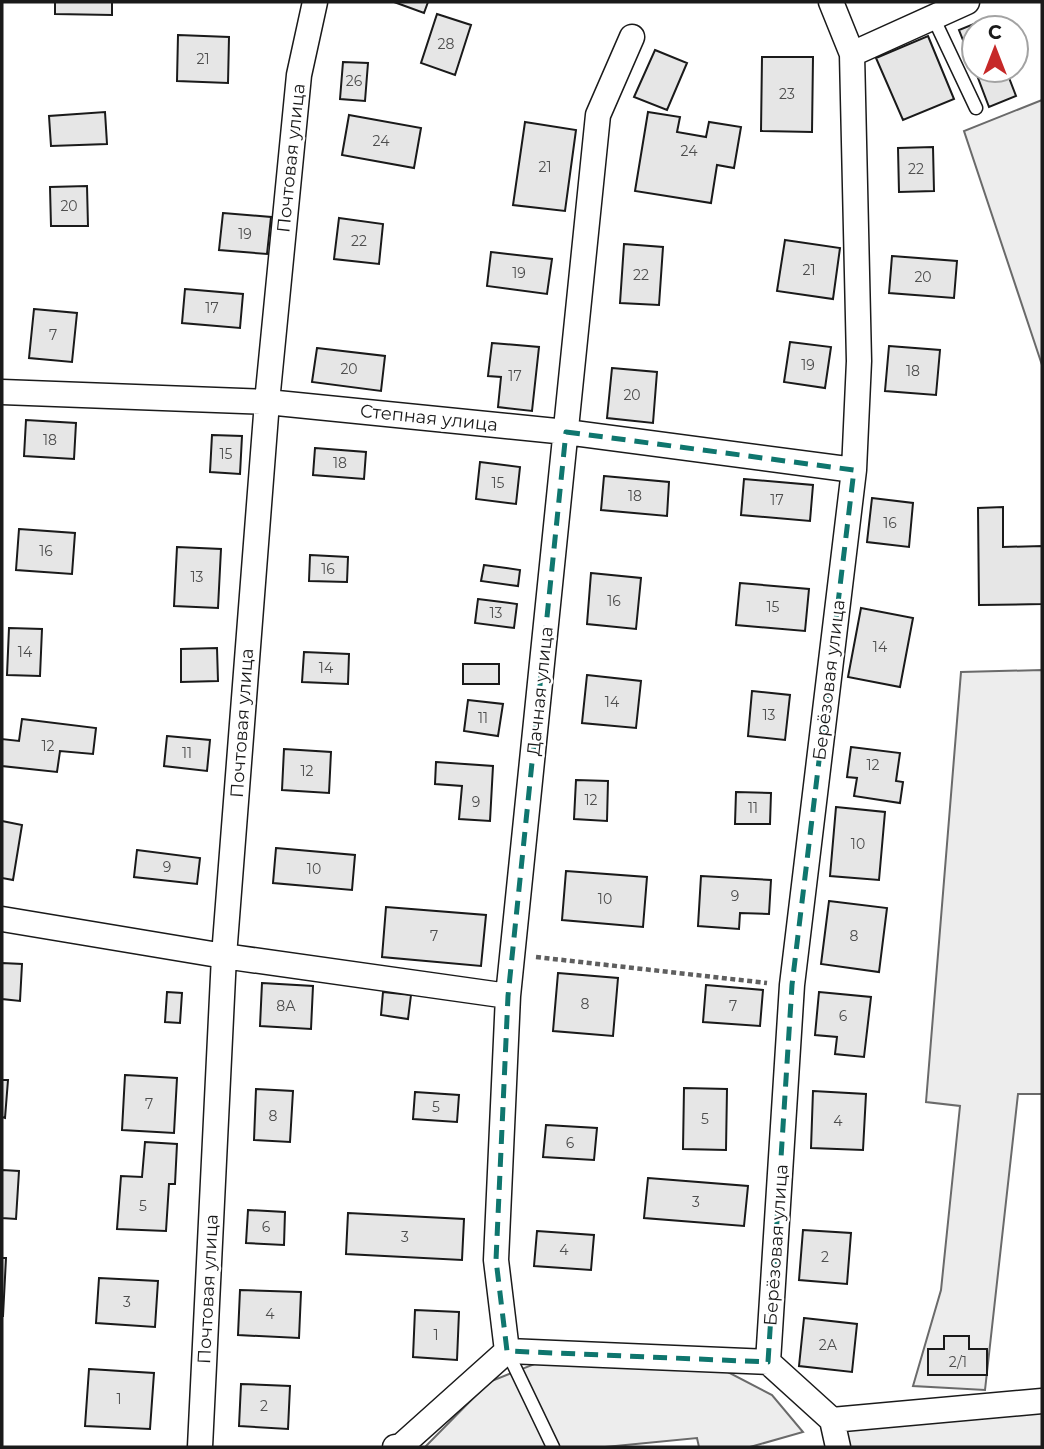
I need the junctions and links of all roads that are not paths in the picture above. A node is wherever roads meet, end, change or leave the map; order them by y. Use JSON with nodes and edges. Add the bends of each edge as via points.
{"nodes":[{"id":1,"x":315,"y":2,"type":"edge"},
{"id":2,"x":831,"y":2,"type":"edge"},
{"id":3,"x":967,"y":2,"type":"edge"},
{"id":4,"x":933,"y":17,"type":"junction"},
{"id":5,"x":632,"y":37,"type":"dead end"},
{"id":6,"x":852,"y":54,"type":"junction"},
{"id":7,"x":976,"y":108,"type":"dead end"},
{"id":8,"x":2,"y":392,"type":"edge"},
{"id":9,"x":267,"y":402,"type":"junction"},
{"id":10,"x":566,"y":432,"type":"junction"},
{"id":11,"x":854,"y":470,"type":"junction"},
{"id":12,"x":2,"y":919,"type":"edge"},
{"id":13,"x":224,"y":956,"type":"junction"},
{"id":14,"x":509,"y":996,"type":"junction"},
{"id":15,"x":507,"y":1351,"type":"junction"},
{"id":16,"x":768,"y":1362,"type":"junction"},
{"id":17,"x":1042,"y":1401,"type":"edge"},
{"id":18,"x":832,"y":1420,"type":"junction"},
{"id":19,"x":200,"y":1447,"type":"edge"},
{"id":20,"x":396,"y":1447,"type":"edge"},
{"id":21,"x":553,"y":1447,"type":"edge"},
{"id":22,"x":838,"y":1447,"type":"edge"}],
"edges":[{"from":1,"to":9,"type":"street","name":"Почтовая улица","via":[[299,75]]},
{"from":2,"to":6,"type":"street","name":"Берёзовая улица"},
{"from":3,"to":4,"type":"street"},
{"from":4,"to":6,"type":"street"},
{"from":4,"to":7,"type":"lane"},
{"from":5,"to":10,"type":"street","name":"Дачная улица","via":[[598,115]]},
{"from":6,"to":11,"type":"street","name":"Берёзовая улица","via":[[859,361]]},
{"from":8,"to":9,"type":"street","name":"Степная улица"},
{"from":9,"to":10,"type":"street","name":"Степная улица"},
{"from":9,"to":13,"type":"street","name":"Почтовая улица"},
{"from":10,"to":11,"type":"street","name":"Степная улица"},
{"from":10,"to":14,"type":"street","name":"Дачная улица"},
{"from":11,"to":16,"type":"street","name":"Берёзовая улица","via":[[793,985]]},
{"from":12,"to":13,"type":"street"},
{"from":13,"to":14,"type":"street"},
{"from":13,"to":19,"type":"street","name":"Почтовая улица"},
{"from":14,"to":15,"type":"street","name":"Дачная улица","via":[[496,1260]]},
{"from":15,"to":16,"type":"street"},
{"from":15,"to":20,"type":"street"},
{"from":15,"to":21,"type":"lane"},
{"from":16,"to":18,"type":"street"},
{"from":17,"to":18,"type":"street"},
{"from":18,"to":22,"type":"street"}]}
